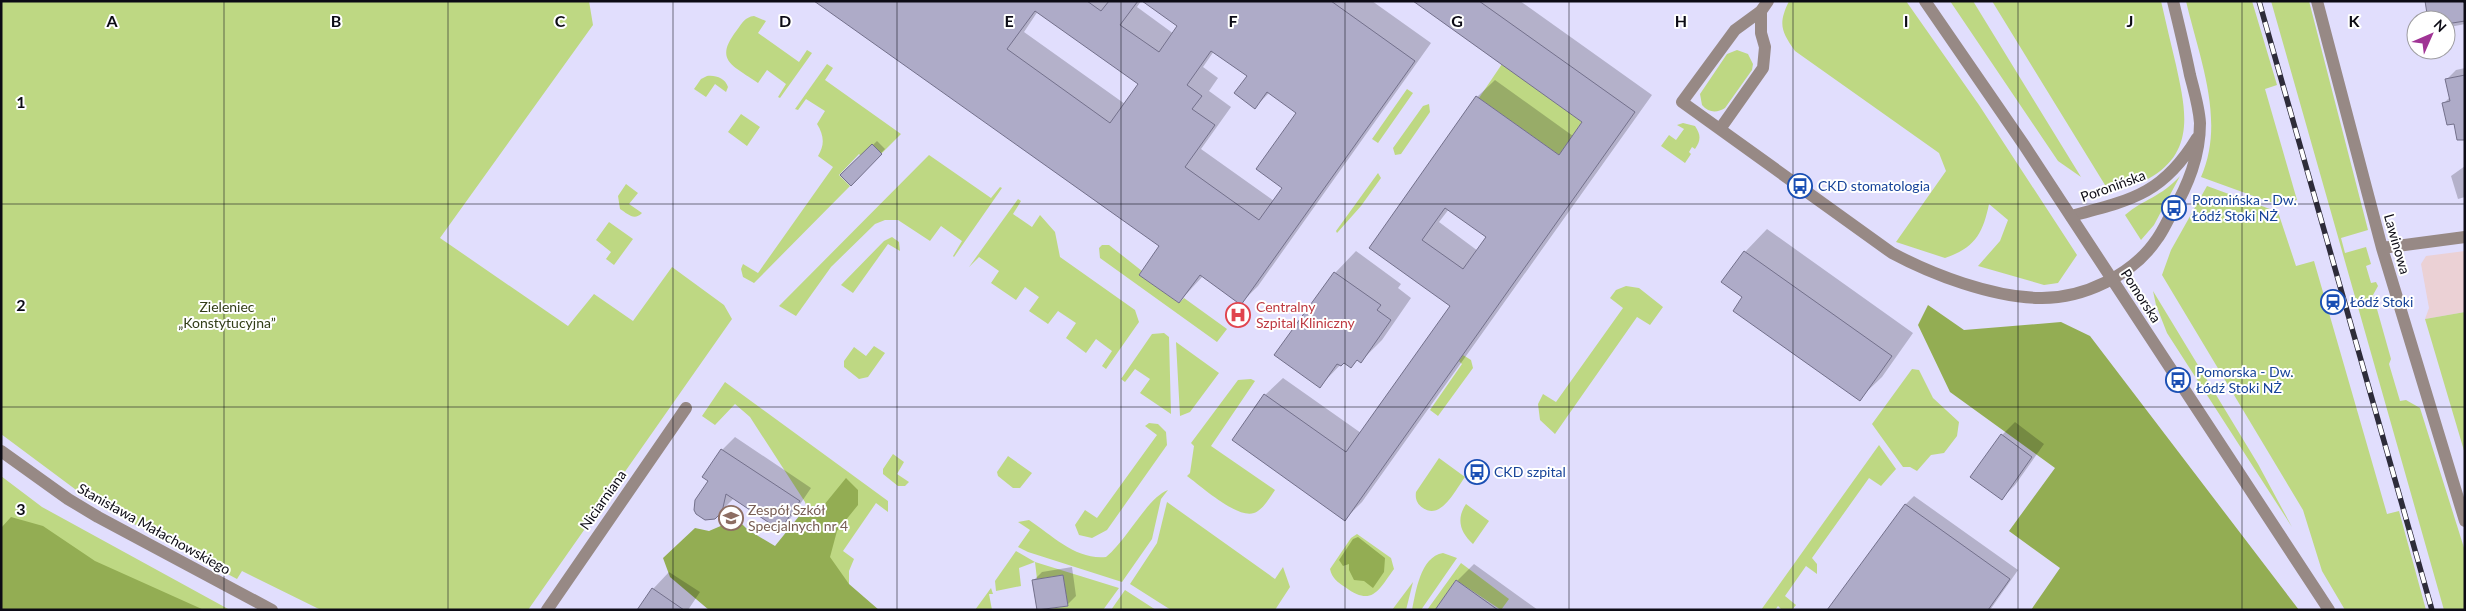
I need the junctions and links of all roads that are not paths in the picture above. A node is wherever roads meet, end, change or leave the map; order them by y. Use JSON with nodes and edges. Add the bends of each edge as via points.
{"nodes":[{"id":1,"x":1925,"y":1,"type":"edge"},
{"id":2,"x":2173,"y":1,"type":"edge"},
{"id":3,"x":2316,"y":1,"type":"edge"},
{"id":4,"x":1765,"y":6,"type":"edge"},
{"id":5,"x":1720,"y":128,"type":"junction"},
{"id":6,"x":2199,"y":133,"type":"junction"},
{"id":7,"x":2071,"y":216,"type":"junction"},
{"id":8,"x":2465,"y":237,"type":"edge"},
{"id":9,"x":2382,"y":248,"type":"junction"},
{"id":10,"x":2112,"y":279,"type":"junction"},
{"id":11,"x":686,"y":408,"type":"dead end"},
{"id":12,"x":1,"y":451,"type":"edge"},
{"id":13,"x":2465,"y":521,"type":"edge"},
{"id":14,"x":272,"y":610,"type":"edge"},
{"id":15,"x":547,"y":610,"type":"edge"},
{"id":16,"x":2329,"y":610,"type":"edge"}],
"edges":[{"from":1,"to":7,"type":"street","name":"Pomorska"},
{"from":2,"to":6,"type":"street","via":[[2198,108]]},
{"from":3,"to":9,"type":"street","name":"Lawinowa"},
{"from":4,"to":5,"type":"street","via":[[1761,33],[1764,47],[1762,68]]},
{"from":4,"to":5,"type":"street","via":[[1736,30],[1682,102]]},
{"from":5,"to":10,"type":"street","via":[[1892,253],[1919,266],[1977,286],[2040,298],[2069,294]]},
{"from":6,"to":7,"type":"street","name":"Poronińska","via":[[2185,157],[2169,176],[2152,189]]},
{"from":6,"to":10,"type":"street","via":[[2197,157],[2190,176],[2157,239],[2140,258]]},
{"from":7,"to":10,"type":"street","name":"Pomorska"},
{"from":8,"to":9,"type":"street"},
{"from":9,"to":13,"type":"street","name":"Lawinowa"},
{"from":10,"to":16,"type":"street","name":"Pomorska"},
{"from":11,"to":15,"type":"street","name":"Niciarniana"},
{"from":12,"to":14,"type":"street","name":"Stanisława Małachowskiego","via":[[98,517]]}]}
